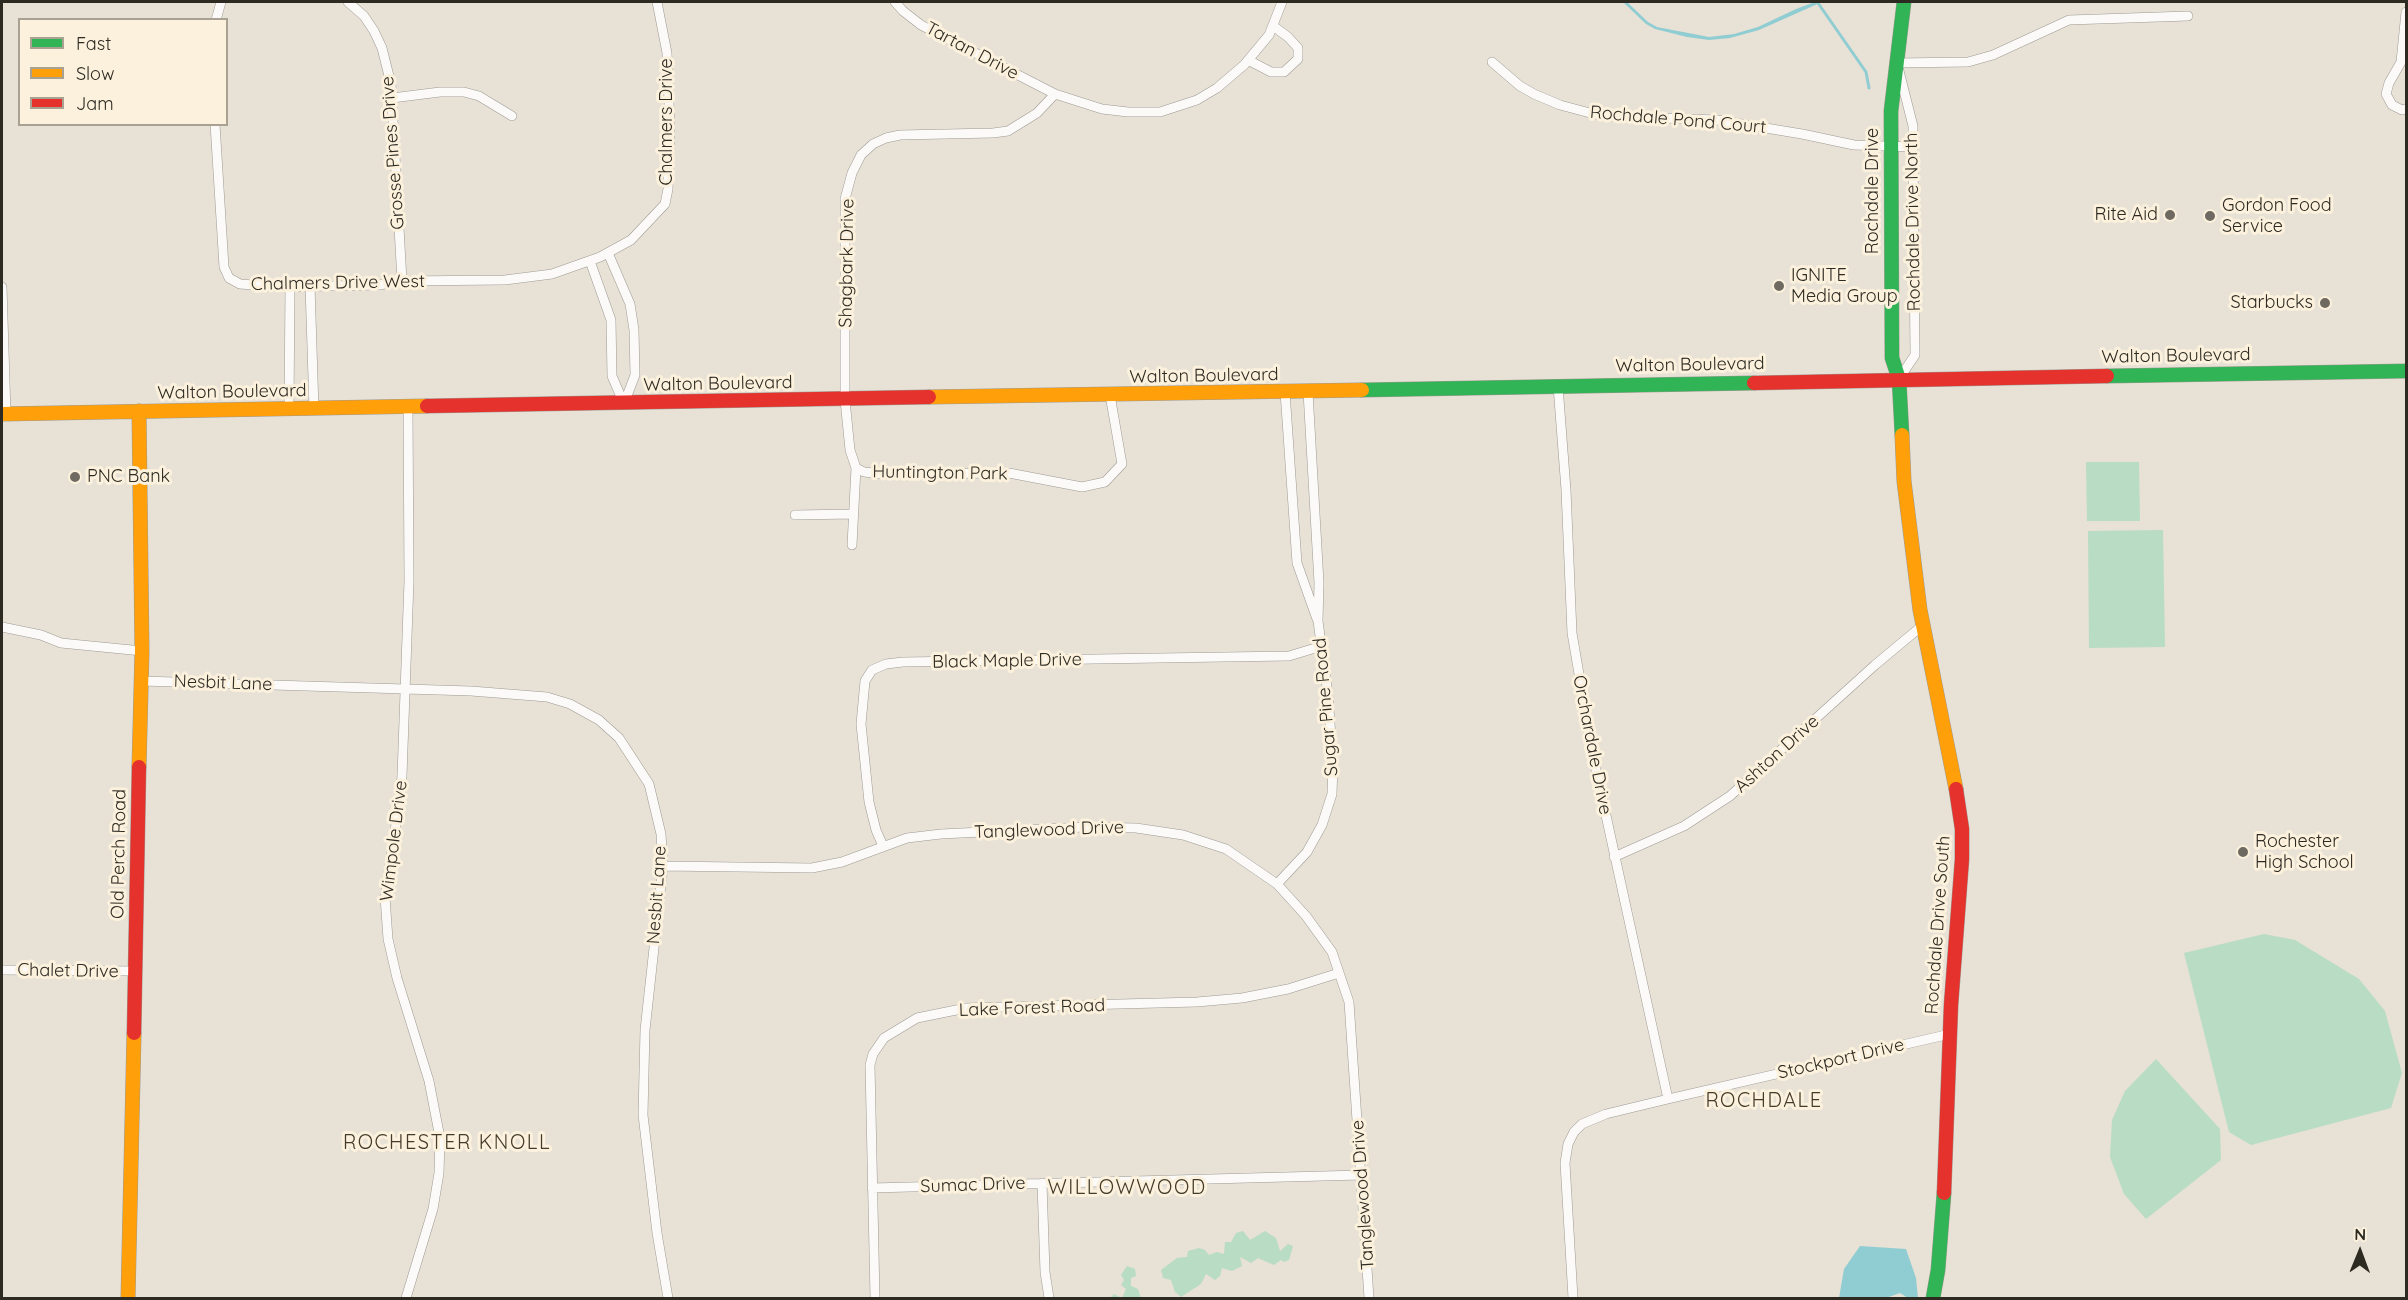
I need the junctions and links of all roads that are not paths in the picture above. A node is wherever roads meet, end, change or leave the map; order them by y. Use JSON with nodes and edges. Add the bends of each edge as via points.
{"nodes":[{"id":1,"x":221,"y":2,"type":"edge"},
{"id":2,"x":348,"y":2,"type":"edge"},
{"id":3,"x":657,"y":2,"type":"edge"},
{"id":4,"x":895,"y":2,"type":"edge"},
{"id":5,"x":1282,"y":2,"type":"edge"},
{"id":6,"x":1904,"y":2,"type":"edge"},
{"id":7,"x":2406,"y":12,"type":"edge"},
{"id":8,"x":2188,"y":16,"type":"dead end"},
{"id":9,"x":217,"y":18,"type":"edge"},
{"id":10,"x":1273,"y":27,"type":"junction"},
{"id":11,"x":1248,"y":60,"type":"junction"},
{"id":12,"x":1492,"y":62,"type":"dead end"},
{"id":13,"x":1897,"y":63,"type":"junction"},
{"id":14,"x":2404,"y":65,"type":"edge"},
{"id":15,"x":1055,"y":94,"type":"junction"},
{"id":16,"x":392,"y":98,"type":"junction"},
{"id":17,"x":2406,"y":109,"type":"edge"},
{"id":18,"x":512,"y":116,"type":"dead end"},
{"id":19,"x":215,"y":126,"type":"edge"},
{"id":20,"x":1892,"y":146,"type":"junction"},
{"id":21,"x":1913,"y":147,"type":"junction"},
{"id":22,"x":604,"y":255,"type":"junction"},
{"id":23,"x":590,"y":261,"type":"junction"},
{"id":24,"x":402,"y":281,"type":"junction"},
{"id":25,"x":290,"y":286,"type":"junction"},
{"id":26,"x":310,"y":286,"type":"junction"},
{"id":27,"x":2,"y":287,"type":"edge"},
{"id":28,"x":2406,"y":371,"type":"edge"},
{"id":29,"x":1899,"y":379,"type":"junction"},
{"id":30,"x":1558,"y":386,"type":"junction"},
{"id":31,"x":1285,"y":392,"type":"junction"},
{"id":32,"x":1308,"y":392,"type":"junction"},
{"id":33,"x":1110,"y":395,"type":"junction"},
{"id":34,"x":846,"y":400,"type":"junction"},
{"id":35,"x":624,"y":404,"type":"junction"},
{"id":36,"x":408,"y":407,"type":"junction"},
{"id":37,"x":289,"y":409,"type":"junction"},
{"id":38,"x":314,"y":409,"type":"junction"},
{"id":39,"x":139,"y":411,"type":"junction"},
{"id":40,"x":4,"y":414,"type":"edge"},
{"id":41,"x":856,"y":468,"type":"junction"},
{"id":42,"x":853,"y":514,"type":"junction"},
{"id":43,"x":795,"y":515,"type":"dead end"},
{"id":44,"x":852,"y":545,"type":"dead end"},
{"id":45,"x":1318,"y":621,"type":"junction"},
{"id":46,"x":1923,"y":625,"type":"junction"},
{"id":47,"x":2,"y":627,"type":"edge"},
{"id":48,"x":1322,"y":646,"type":"junction"},
{"id":49,"x":142,"y":651,"type":"junction"},
{"id":50,"x":141,"y":681,"type":"junction"},
{"id":51,"x":405,"y":689,"type":"junction"},
{"id":52,"x":883,"y":846,"type":"junction"},
{"id":53,"x":1614,"y":857,"type":"junction"},
{"id":54,"x":663,"y":866,"type":"junction"},
{"id":55,"x":1277,"y":884,"type":"junction"},
{"id":56,"x":2,"y":970,"type":"edge"},
{"id":57,"x":134,"y":971,"type":"junction"},
{"id":58,"x":1339,"y":973,"type":"junction"},
{"id":59,"x":1950,"y":1034,"type":"junction"},
{"id":60,"x":1668,"y":1099,"type":"junction"},
{"id":61,"x":1362,"y":1175,"type":"junction"},
{"id":62,"x":1042,"y":1183,"type":"junction"},
{"id":63,"x":872,"y":1188,"type":"junction"},
{"id":64,"x":128,"y":1299,"type":"edge"},
{"id":65,"x":406,"y":1299,"type":"edge"},
{"id":66,"x":668,"y":1299,"type":"edge"},
{"id":67,"x":875,"y":1299,"type":"edge"},
{"id":68,"x":1049,"y":1299,"type":"edge"},
{"id":69,"x":1369,"y":1299,"type":"edge"},
{"id":70,"x":1573,"y":1299,"type":"edge"},
{"id":71,"x":1933,"y":1299,"type":"edge"}],
"edges":[{"from":1,"to":9,"type":"street"},
{"from":2,"to":16,"type":"street","name":"Grosse Pines Drive","via":[[364,16],[382,48]]},
{"from":3,"to":22,"type":"street","name":"Chalmers Drive","via":[[667,53],[665,204],[631,240]]},
{"from":4,"to":15,"type":"street","name":"Tartan Drive","via":[[921,25]]},
{"from":5,"to":10,"type":"street"},
{"from":6,"to":13,"type":"main road","name":"Rochdale Drive"},
{"from":7,"to":14,"type":"street"},
{"from":8,"to":13,"type":"street","via":[[2069,20],[1993,55],[1968,62]]},
{"from":10,"to":11,"type":"street"},
{"from":10,"to":11,"type":"street","via":[[1298,48],[1298,59],[1284,72],[1271,72]]},
{"from":11,"to":15,"type":"street","via":[[1197,100],[1160,112],[1102,109]]},
{"from":12,"to":20,"type":"street","name":"Rochdale Pond Court","via":[[1534,94],[1590,113],[1717,120],[1854,145]]},
{"from":13,"to":20,"type":"main road","name":"Rochdale Drive","via":[[1891,111]]},
{"from":13,"to":21,"type":"street","name":"Rochdale Drive North","via":[[1913,126]]},
{"from":14,"to":17,"type":"street","via":[[2389,83],[2386,94],[2392,105]]},
{"from":15,"to":34,"type":"street","name":"Shagbark Drive","via":[[1037,113],[1008,131],[900,135],[873,144],[861,155],[845,199]]},
{"from":16,"to":18,"type":"street","via":[[464,92],[479,96]]},
{"from":16,"to":24,"type":"street","name":"Grosse Pines Drive"},
{"from":19,"to":25,"type":"street","name":"Chalmers Drive West","via":[[224,267],[229,278],[240,284]]},
{"from":20,"to":21,"type":"street","name":"Rochdale Pond Court"},
{"from":20,"to":29,"type":"main road","name":"Rochdale Drive","via":[[1892,358]]},
{"from":21,"to":29,"type":"street","name":"Rochdale Drive North","via":[[1914,355]]},
{"from":22,"to":23,"type":"street","name":"Chalmers Drive West"},
{"from":22,"to":35,"type":"street","via":[[630,304],[634,330],[635,375]]},
{"from":23,"to":24,"type":"street","name":"Chalmers Drive West","via":[[552,274],[505,280]]},
{"from":23,"to":35,"type":"street","via":[[611,320],[612,376]]},
{"from":24,"to":26,"type":"street","name":"Chalmers Drive West"},
{"from":25,"to":26,"type":"street","name":"Chalmers Drive West"},
{"from":25,"to":37,"type":"street"},
{"from":26,"to":38,"type":"street"},
{"from":27,"to":40,"type":"street"},
{"from":28,"to":29,"type":"main road","name":"Walton Boulevard"},
{"from":29,"to":30,"type":"main road","name":"Walton Boulevard"},
{"from":29,"to":46,"type":"main road","name":"Rochdale Drive South","via":[[1904,481]]},
{"from":30,"to":32,"type":"main road","name":"Walton Boulevard"},
{"from":30,"to":53,"type":"street","name":"Orchardale Drive","via":[[1572,633]]},
{"from":31,"to":32,"type":"main road","name":"Walton Boulevard"},
{"from":31,"to":33,"type":"main road","name":"Walton Boulevard"},
{"from":31,"to":45,"type":"street","name":"Sugar Pine Road","via":[[1297,563]]},
{"from":32,"to":45,"type":"street","name":"Sugar Pine Road"},
{"from":33,"to":34,"type":"main road","name":"Walton Boulevard"},
{"from":33,"to":41,"type":"street","name":"Huntington Park","via":[[1122,464],[1105,482],[1082,487],[1009,473],[883,474]]},
{"from":34,"to":35,"type":"main road","name":"Walton Boulevard"},
{"from":34,"to":41,"type":"street","name":"Huntington Park","via":[[850,450]]},
{"from":35,"to":36,"type":"main road","name":"Walton Boulevard"},
{"from":36,"to":38,"type":"main road","name":"Walton Boulevard"},
{"from":36,"to":51,"type":"street","name":"Wimpole Drive"},
{"from":37,"to":38,"type":"main road","name":"Walton Boulevard"},
{"from":37,"to":39,"type":"main road","name":"Walton Boulevard"},
{"from":39,"to":40,"type":"main road","name":"Walton Boulevard"},
{"from":39,"to":49,"type":"main road","name":"Old Perch Road"},
{"from":41,"to":42,"type":"street"},
{"from":42,"to":43,"type":"street"},
{"from":42,"to":44,"type":"street"},
{"from":45,"to":48,"type":"street","name":"Sugar Pine Road"},
{"from":46,"to":53,"type":"street","name":"Ashton Drive","via":[[1730,796],[1684,826]]},
{"from":46,"to":59,"type":"main road","name":"Rochdale Drive South","via":[[1962,829]]},
{"from":47,"to":49,"type":"street","via":[[61,643]]},
{"from":48,"to":52,"type":"street","name":"Black Maple Drive","via":[[1289,656],[903,662],[872,670],[865,681],[861,724],[869,802]]},
{"from":48,"to":55,"type":"street","name":"Sugar Pine Road","via":[[1332,794],[1322,825],[1307,852]]},
{"from":49,"to":50,"type":"main road","name":"Old Perch Road"},
{"from":50,"to":51,"type":"street","name":"Nesbit Lane"},
{"from":50,"to":57,"type":"main road","name":"Old Perch Road"},
{"from":51,"to":54,"type":"street","name":"Nesbit Lane","via":[[548,697],[598,720],[619,738],[649,784],[661,834]]},
{"from":51,"to":65,"type":"street","name":"Wimpole Drive","via":[[399,804],[385,897],[388,939],[429,1080],[440,1138],[433,1209]]},
{"from":52,"to":54,"type":"street","name":"Tanglewood Drive","via":[[842,862],[812,868]]},
{"from":52,"to":55,"type":"street","name":"Tanglewood Drive","via":[[941,834],[1086,826],[1136,828],[1183,835],[1226,849]]},
{"from":53,"to":60,"type":"street","name":"Orchardale Drive"},
{"from":54,"to":66,"type":"street","name":"Nesbit Lane","via":[[645,1030],[643,1115]]},
{"from":55,"to":58,"type":"street","name":"Tanglewood Drive","via":[[1332,952]]},
{"from":56,"to":57,"type":"street","name":"Chalet Drive"},
{"from":57,"to":64,"type":"main road","name":"Old Perch Road"},
{"from":58,"to":61,"type":"street","name":"Tanglewood Drive","via":[[1349,1002]]},
{"from":58,"to":63,"type":"street","name":"Lake Forest Road","via":[[1288,989],[1231,999],[1161,1005],[966,1008],[917,1018],[884,1038],[870,1065]]},
{"from":59,"to":60,"type":"street","name":"Stockport Drive"},
{"from":59,"to":71,"type":"main road","name":"Rochdale Drive South","via":[[1947,1150]]},
{"from":60,"to":70,"type":"street","name":"Stockport Drive","via":[[1582,1124],[1568,1144],[1565,1163]]},
{"from":61,"to":62,"type":"street","name":"Sumac Drive"},
{"from":61,"to":69,"type":"street","name":"Tanglewood Drive"},
{"from":62,"to":63,"type":"street","name":"Sumac Drive"},
{"from":62,"to":68,"type":"street"},
{"from":63,"to":67,"type":"street","name":"Lake Forest Road"}]}
